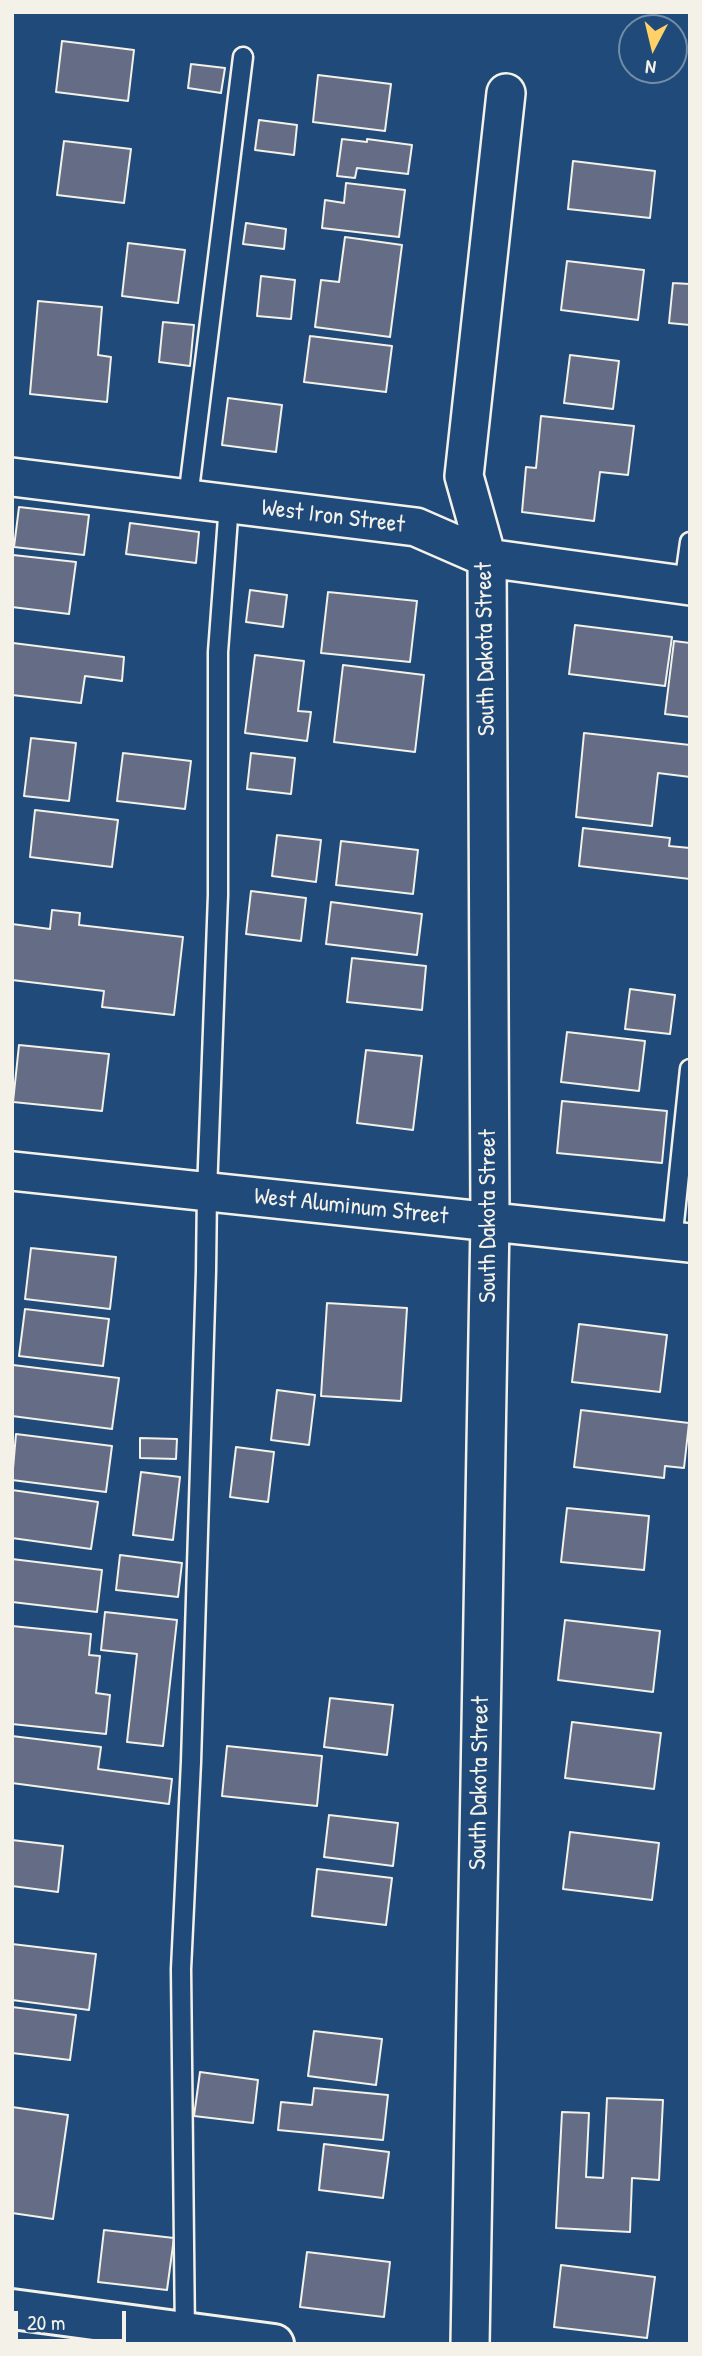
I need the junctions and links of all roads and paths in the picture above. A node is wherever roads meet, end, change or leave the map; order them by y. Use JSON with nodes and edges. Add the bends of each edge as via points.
{"nodes":[{"id":1,"x":243,"y":57,"type":"dead end"},
{"id":2,"x":506,"y":93,"type":"dead end"},
{"id":3,"x":12,"y":477,"type":"edge"},
{"id":4,"x":188,"y":498,"type":"junction"},
{"id":5,"x":229,"y":503,"type":"junction"},
{"id":6,"x":690,"y":542,"type":"edge"},
{"id":7,"x":487,"y":558,"type":"junction"},
{"id":8,"x":687,"y":586,"type":"edge"},
{"id":9,"x":690,"y":1069,"type":"edge"},
{"id":10,"x":12,"y":1171,"type":"edge"},
{"id":11,"x":206,"y":1192,"type":"junction"},
{"id":12,"x":489,"y":1222,"type":"junction"},
{"id":13,"x":681,"y":1243,"type":"edge"},
{"id":14,"x":12,"y":2309,"type":"edge"},
{"id":15,"x":185,"y":2338,"type":"edge"},
{"id":16,"x":274,"y":2344,"type":"edge"},
{"id":17,"x":470,"y":2344,"type":"edge"}],
"edges":[{"from":1,"to":4,"type":"lane"},
{"from":2,"to":7,"type":"street","name":"South Dakota Street","via":[[464,476]]},
{"from":3,"to":4,"type":"street","name":"West Iron Street"},
{"from":4,"to":5,"type":"street","name":"West Iron Street"},
{"from":5,"to":7,"type":"street","name":"West Iron Street","via":[[416,527]]},
{"from":5,"to":11,"type":"lane","via":[[218,652],[218,895]]},
{"from":6,"to":8,"type":"lane"},
{"from":7,"to":8,"type":"street","name":"West Iron Street"},
{"from":7,"to":12,"type":"street","name":"South Dakota Street"},
{"from":9,"to":13,"type":"lane"},
{"from":10,"to":11,"type":"street","name":"West Aluminum Street"},
{"from":11,"to":12,"type":"street","name":"West Aluminum Street"},
{"from":11,"to":15,"type":"lane","via":[[192,1748],[181,1969]]},
{"from":12,"to":13,"type":"street","name":"West Aluminum Street"},
{"from":12,"to":17,"type":"street","name":"South Dakota Street"},
{"from":14,"to":15,"type":"street"},
{"from":15,"to":16,"type":"street"}]}
